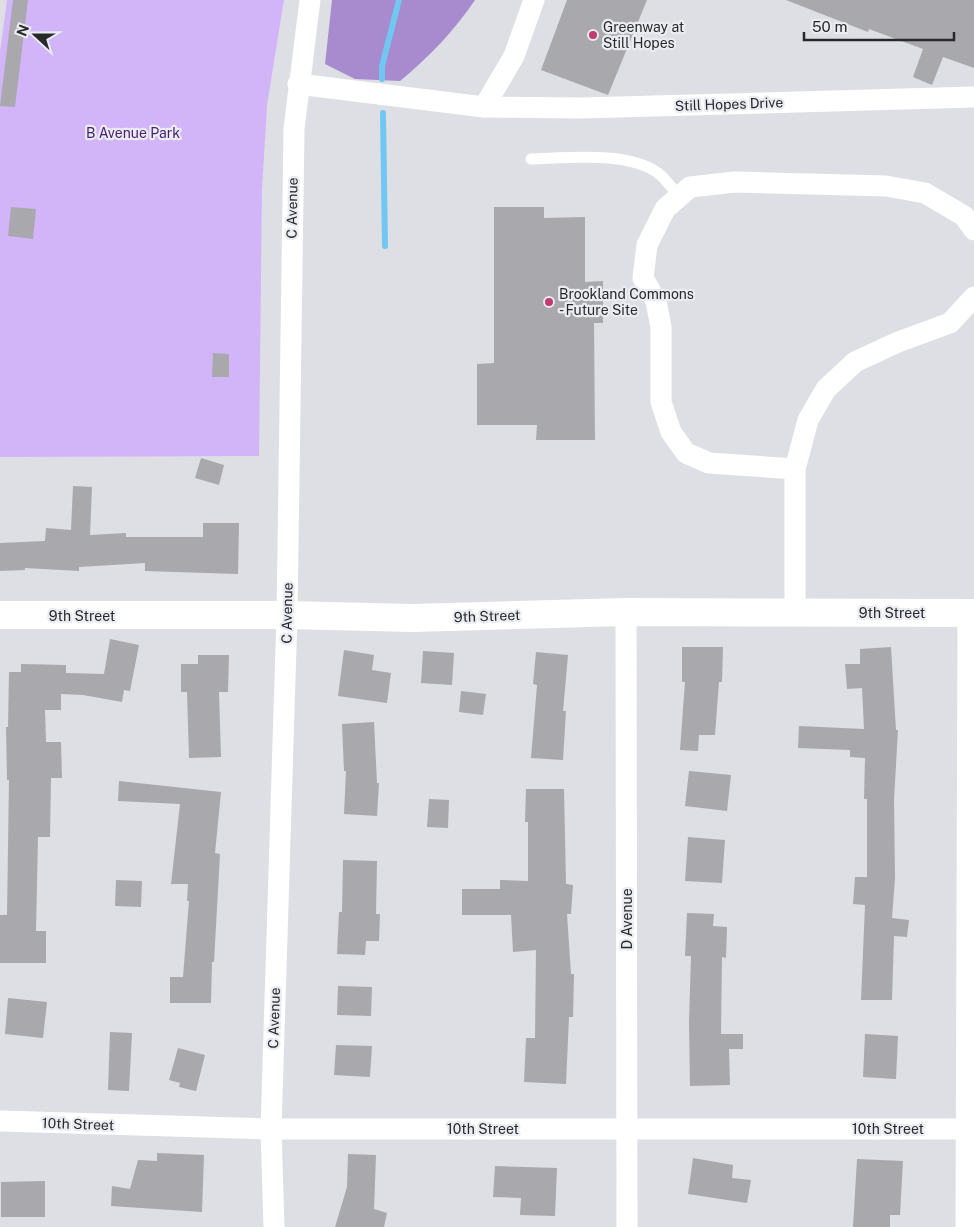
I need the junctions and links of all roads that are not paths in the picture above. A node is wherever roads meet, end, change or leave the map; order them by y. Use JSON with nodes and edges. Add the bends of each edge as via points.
{"nodes":[{"id":1,"x":310,"y":0,"type":"edge"},
{"id":2,"x":534,"y":0,"type":"edge"},
{"id":3,"x":298,"y":84,"type":"junction"},
{"id":4,"x":974,"y":97,"type":"edge"},
{"id":5,"x":484,"y":107,"type":"junction"},
{"id":6,"x":531,"y":159,"type":"dead end"},
{"id":7,"x":679,"y":196,"type":"junction"},
{"id":8,"x":974,"y":230,"type":"edge"},
{"id":9,"x":974,"y":297,"type":"edge"},
{"id":10,"x":796,"y":469,"type":"junction"},
{"id":11,"x":626,"y":612,"type":"junction"},
{"id":12,"x":795,"y":612,"type":"junction"},
{"id":13,"x":971,"y":613,"type":"edge"},
{"id":14,"x":287,"y":614,"type":"junction"},
{"id":15,"x":0,"y":615,"type":"edge"},
{"id":16,"x":0,"y":1122,"type":"edge"},
{"id":17,"x":271,"y":1129,"type":"junction"},
{"id":18,"x":966,"y":1129,"type":"junction"},
{"id":19,"x":628,"y":1130,"type":"junction"},
{"id":20,"x":274,"y":1227,"type":"edge"},
{"id":21,"x":627,"y":1227,"type":"edge"},
{"id":22,"x":966,"y":1227,"type":"edge"}],
"edges":[{"from":1,"to":3,"type":"street","name":"C Avenue"},
{"from":2,"to":5,"type":"street","via":[[514,56]]},
{"from":3,"to":5,"type":"street","name":"Still Hopes Drive"},
{"from":3,"to":14,"type":"street","name":"C Avenue","via":[[294,129]]},
{"from":4,"to":5,"type":"street","name":"Still Hopes Drive","via":[[646,107]]},
{"from":6,"to":7,"type":"lane","via":[[604,158],[640,163],[659,174]]},
{"from":7,"to":8,"type":"street","via":[[690,187],[734,182],[886,186],[926,193],[964,216]]},
{"from":7,"to":10,"type":"street","via":[[665,209],[647,245],[643,278],[656,301],[660,327],[661,402],[670,432],[686,453],[709,463]]},
{"from":9,"to":10,"type":"street","via":[[950,323],[855,362],[826,389],[808,420]]},
{"from":10,"to":12,"type":"street"},
{"from":11,"to":12,"type":"main road","name":"9th Street"},
{"from":11,"to":14,"type":"main road","name":"9th Street","via":[[412,618]]},
{"from":11,"to":19,"type":"street","name":"D Avenue"},
{"from":12,"to":13,"type":"main road","name":"9th Street"},
{"from":13,"to":18,"type":"street"},
{"from":14,"to":15,"type":"main road","name":"9th Street"},
{"from":14,"to":17,"type":"street","name":"C Avenue"},
{"from":16,"to":17,"type":"street","name":"10th Street"},
{"from":17,"to":19,"type":"street","name":"10th Street"},
{"from":17,"to":20,"type":"street","name":"C Avenue"},
{"from":18,"to":19,"type":"street","name":"10th Street"},
{"from":18,"to":22,"type":"street"},
{"from":19,"to":21,"type":"street","name":"D Avenue"}]}
